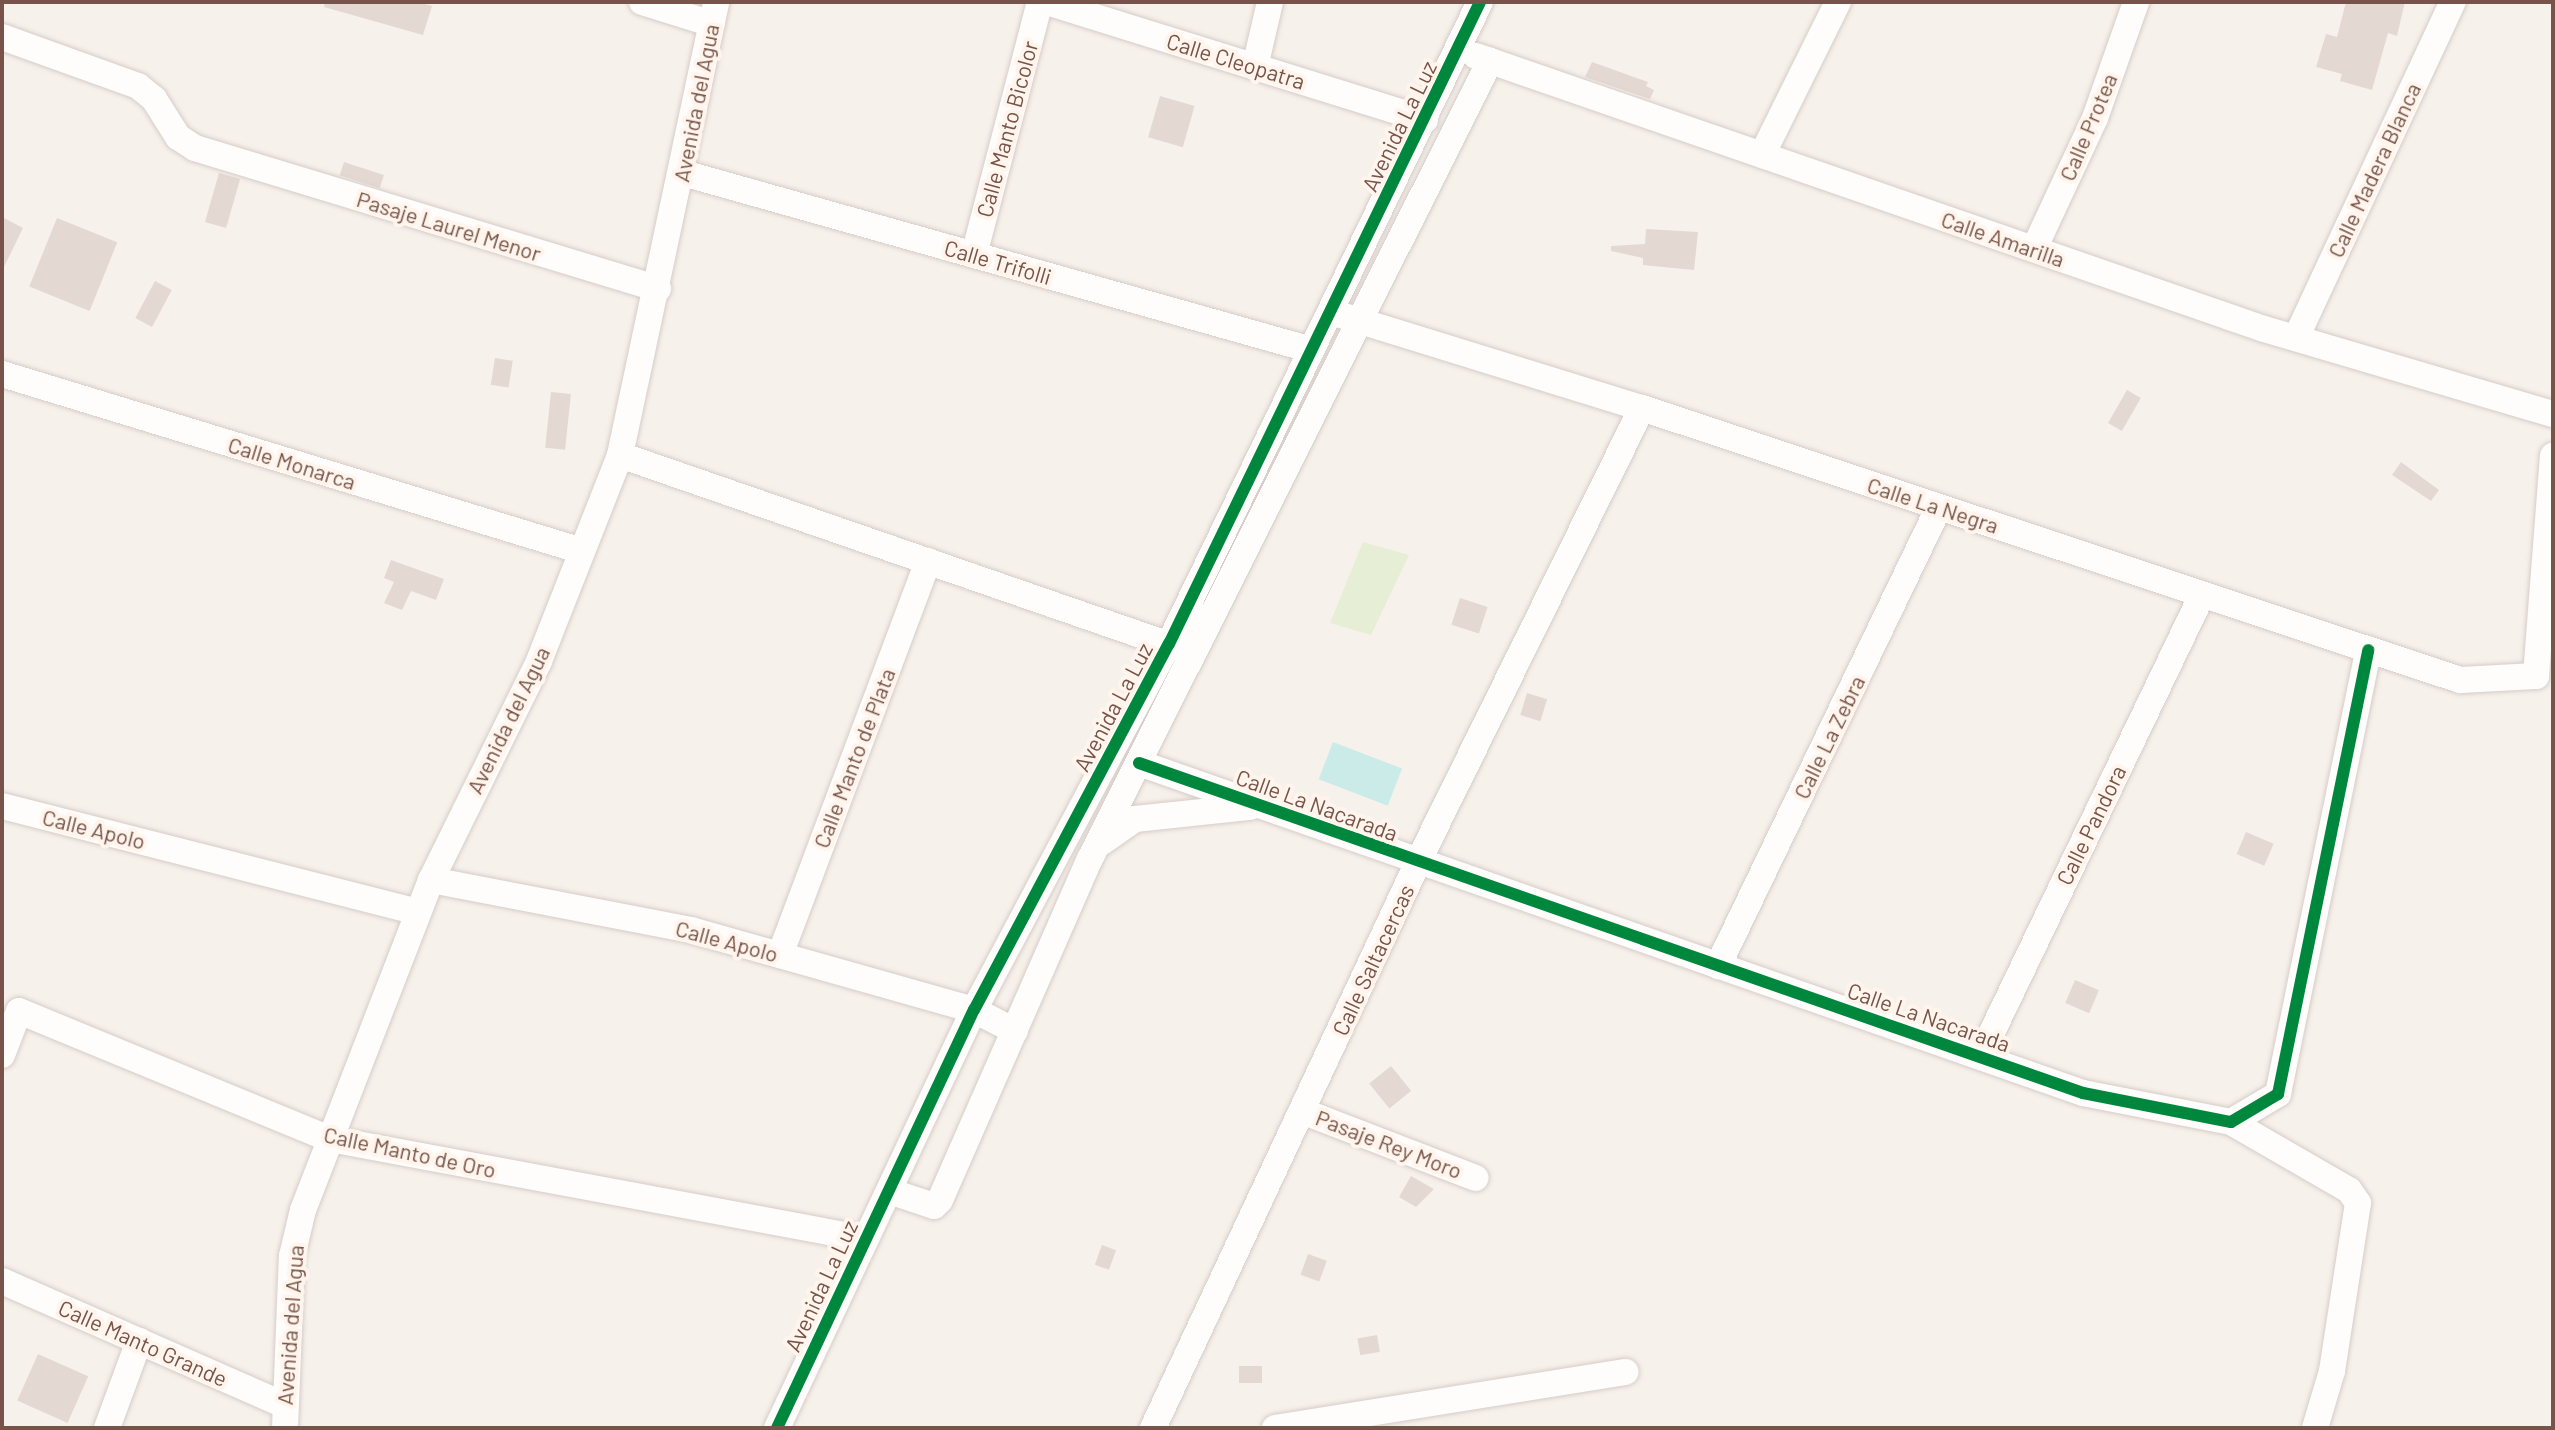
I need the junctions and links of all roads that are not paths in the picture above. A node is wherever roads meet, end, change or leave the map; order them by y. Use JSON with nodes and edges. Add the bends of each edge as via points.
{"nodes":[{"id":1,"x":642,"y":2,"type":"edge"},
{"id":2,"x":1040,"y":2,"type":"edge"},
{"id":3,"x":1047,"y":2,"type":"edge"},
{"id":4,"x":1270,"y":2,"type":"edge"},
{"id":5,"x":1480,"y":2,"type":"edge"},
{"id":6,"x":1838,"y":2,"type":"edge"},
{"id":7,"x":2136,"y":2,"type":"edge"},
{"id":8,"x":2453,"y":2,"type":"edge"},
{"id":9,"x":714,"y":13,"type":"edge"},
{"id":10,"x":2,"y":37,"type":"edge"},
{"id":11,"x":1458,"y":50,"type":"junction"},
{"id":12,"x":1490,"y":61,"type":"junction"},
{"id":13,"x":1255,"y":67,"type":"junction"},
{"id":14,"x":1425,"y":120,"type":"junction"},
{"id":15,"x":1762,"y":155,"type":"junction"},
{"id":16,"x":683,"y":173,"type":"junction"},
{"id":17,"x":2034,"y":249,"type":"junction"},
{"id":18,"x":974,"y":255,"type":"junction"},
{"id":19,"x":658,"y":289,"type":"junction"},
{"id":20,"x":1331,"y":312,"type":"junction"},
{"id":21,"x":1363,"y":322,"type":"junction"},
{"id":22,"x":2296,"y":338,"type":"junction"},
{"id":23,"x":1312,"y":350,"type":"junction"},
{"id":24,"x":2,"y":374,"type":"edge"},
{"id":25,"x":1642,"y":408,"type":"junction"},
{"id":26,"x":2553,"y":414,"type":"edge"},
{"id":27,"x":620,"y":455,"type":"junction"},
{"id":28,"x":2553,"y":456,"type":"edge"},
{"id":29,"x":1939,"y":507,"type":"junction"},
{"id":30,"x":582,"y":551,"type":"junction"},
{"id":31,"x":928,"y":561,"type":"junction"},
{"id":32,"x":2202,"y":595,"type":"junction"},
{"id":33,"x":1169,"y":644,"type":"junction"},
{"id":34,"x":2368,"y":650,"type":"junction"},
{"id":35,"x":1195,"y":654,"type":"junction"},
{"id":36,"x":1139,"y":763,"type":"junction"},
{"id":37,"x":2,"y":806,"type":"edge"},
{"id":38,"x":1262,"y":807,"type":"junction"},
{"id":39,"x":1094,"y":853,"type":"junction"},
{"id":40,"x":1418,"y":862,"type":"junction"},
{"id":41,"x":1044,"y":878,"type":"junction"},
{"id":42,"x":431,"y":880,"type":"junction"},
{"id":43,"x":418,"y":912,"type":"junction"},
{"id":44,"x":780,"y":955,"type":"junction"},
{"id":45,"x":1718,"y":966,"type":"junction"},
{"id":46,"x":974,"y":1010,"type":"junction"},
{"id":47,"x":1015,"y":1031,"type":"junction"},
{"id":48,"x":2,"y":1055,"type":"edge"},
{"id":49,"x":1981,"y":1055,"type":"junction"},
{"id":50,"x":1302,"y":1111,"type":"junction"},
{"id":51,"x":2231,"y":1122,"type":"junction"},
{"id":52,"x":330,"y":1139,"type":"junction"},
{"id":53,"x":1476,"y":1178,"type":"dead end"},
{"id":54,"x":889,"y":1191,"type":"junction"},
{"id":55,"x":866,"y":1239,"type":"junction"},
{"id":56,"x":2,"y":1281,"type":"edge"},
{"id":57,"x":139,"y":1341,"type":"junction"},
{"id":58,"x":1626,"y":1372,"type":"dead end"},
{"id":59,"x":284,"y":1417,"type":"edge"},
{"id":60,"x":107,"y":1428,"type":"edge"},
{"id":61,"x":777,"y":1428,"type":"edge"},
{"id":62,"x":1153,"y":1428,"type":"edge"},
{"id":63,"x":1275,"y":1428,"type":"edge"},
{"id":64,"x":2315,"y":1428,"type":"edge"}],
"edges":[{"from":1,"to":9,"type":"street"},
{"from":2,"to":18,"type":"street","name":"Calle Manto Bicolor"},
{"from":3,"to":13,"type":"street","name":"Calle Cleopatra"},
{"from":4,"to":13,"type":"street"},
{"from":5,"to":11,"type":"street","name":"Avenida La Luz"},
{"from":6,"to":15,"type":"street"},
{"from":7,"to":17,"type":"street","name":"Calle Protea","via":[[2095,118]]},
{"from":8,"to":22,"type":"street","name":"Calle Madera Blanca"},
{"from":9,"to":16,"type":"street","name":"Avenida del Agua"},
{"from":10,"to":19,"type":"street","name":"Pasaje Laurel Menor","via":[[138,86],[154,99],[178,137],[240,162]]},
{"from":11,"to":12,"type":"street","name":"Calle Amarilla"},
{"from":11,"to":14,"type":"street","name":"Avenida La Luz"},
{"from":12,"to":15,"type":"street","name":"Calle Amarilla"},
{"from":12,"to":21,"type":"street"},
{"from":13,"to":14,"type":"street","name":"Calle Cleopatra"},
{"from":14,"to":20,"type":"street","name":"Avenida La Luz"},
{"from":15,"to":17,"type":"street","name":"Calle Amarilla"},
{"from":16,"to":18,"type":"street","name":"Calle Trifolli"},
{"from":16,"to":19,"type":"street","name":"Avenida del Agua"},
{"from":17,"to":22,"type":"street","name":"Calle Amarilla"},
{"from":18,"to":23,"type":"street","name":"Calle Trifolli"},
{"from":19,"to":27,"type":"street","name":"Avenida del Agua"},
{"from":20,"to":21,"type":"street","name":"Calle La Negra"},
{"from":20,"to":23,"type":"street","name":"Avenida La Luz"},
{"from":21,"to":25,"type":"street","name":"Calle La Negra"},
{"from":21,"to":35,"type":"street"},
{"from":22,"to":26,"type":"street","name":"Calle Amarilla"},
{"from":23,"to":33,"type":"street","name":"Avenida La Luz"},
{"from":24,"to":30,"type":"street","name":"Calle Monarca"},
{"from":25,"to":29,"type":"street","name":"Calle La Negra"},
{"from":25,"to":40,"type":"street","name":"Calle Saltacercas"},
{"from":27,"to":30,"type":"street","name":"Avenida del Agua"},
{"from":27,"to":31,"type":"street"},
{"from":28,"to":34,"type":"street","name":"Calle La Negra","via":[[2536,676],[2460,680]]},
{"from":29,"to":32,"type":"street","name":"Calle La Negra"},
{"from":29,"to":45,"type":"street","name":"Calle La Zebra"},
{"from":30,"to":42,"type":"street","name":"Avenida del Agua","via":[[539,661]]},
{"from":31,"to":33,"type":"street"},
{"from":31,"to":44,"type":"street","name":"Calle Manto de Plata"},
{"from":32,"to":34,"type":"street","name":"Calle La Negra"},
{"from":32,"to":49,"type":"street","name":"Calle Pandora"},
{"from":33,"to":35,"type":"street"},
{"from":33,"to":41,"type":"street","name":"Avenida La Luz"},
{"from":34,"to":51,"type":"street","via":[[2278,1094]]},
{"from":35,"to":36,"type":"street"},
{"from":36,"to":38,"type":"street","name":"Calle La Nacarada"},
{"from":36,"to":39,"type":"street"},
{"from":37,"to":43,"type":"street","name":"Calle Apolo"},
{"from":38,"to":39,"type":"street","via":[[1135,819]]},
{"from":38,"to":40,"type":"street","name":"Calle La Nacarada"},
{"from":39,"to":41,"type":"street"},
{"from":39,"to":47,"type":"street"},
{"from":40,"to":45,"type":"street","name":"Calle La Nacarada"},
{"from":40,"to":50,"type":"street","name":"Calle Saltacercas"},
{"from":41,"to":46,"type":"street","name":"Avenida La Luz"},
{"from":42,"to":43,"type":"street","name":"Avenida del Agua"},
{"from":42,"to":44,"type":"street","name":"Calle Apolo","via":[[691,930]]},
{"from":43,"to":52,"type":"street","name":"Avenida del Agua"},
{"from":44,"to":46,"type":"street","name":"Calle Apolo"},
{"from":45,"to":49,"type":"street","name":"Calle La Nacarada"},
{"from":46,"to":47,"type":"street","name":"Calle Apolo"},
{"from":46,"to":54,"type":"street","name":"Avenida La Luz"},
{"from":47,"to":54,"type":"street","via":[[940,1200],[934,1206]]},
{"from":48,"to":52,"type":"street","name":"Calle Manto de Oro","via":[[19,1011]]},
{"from":49,"to":51,"type":"street","name":"Calle La Nacarada","via":[[2083,1093]]},
{"from":50,"to":53,"type":"street","name":"Pasaje Rey Moro"},
{"from":50,"to":62,"type":"street","name":"Calle Saltacercas"},
{"from":51,"to":64,"type":"street","name":"Calle La Nacarada","via":[[2349,1190],[2358,1203],[2332,1371]]},
{"from":52,"to":55,"type":"street","name":"Calle Manto de Oro"},
{"from":52,"to":59,"type":"street","name":"Avenida del Agua","via":[[292,1256]]},
{"from":54,"to":55,"type":"street","name":"Avenida La Luz"},
{"from":55,"to":61,"type":"street","name":"Avenida La Luz"},
{"from":56,"to":57,"type":"street","name":"Calle Manto Grande"},
{"from":57,"to":59,"type":"street","name":"Calle Manto Grande"},
{"from":57,"to":60,"type":"street"},
{"from":58,"to":63,"type":"street"}]}
